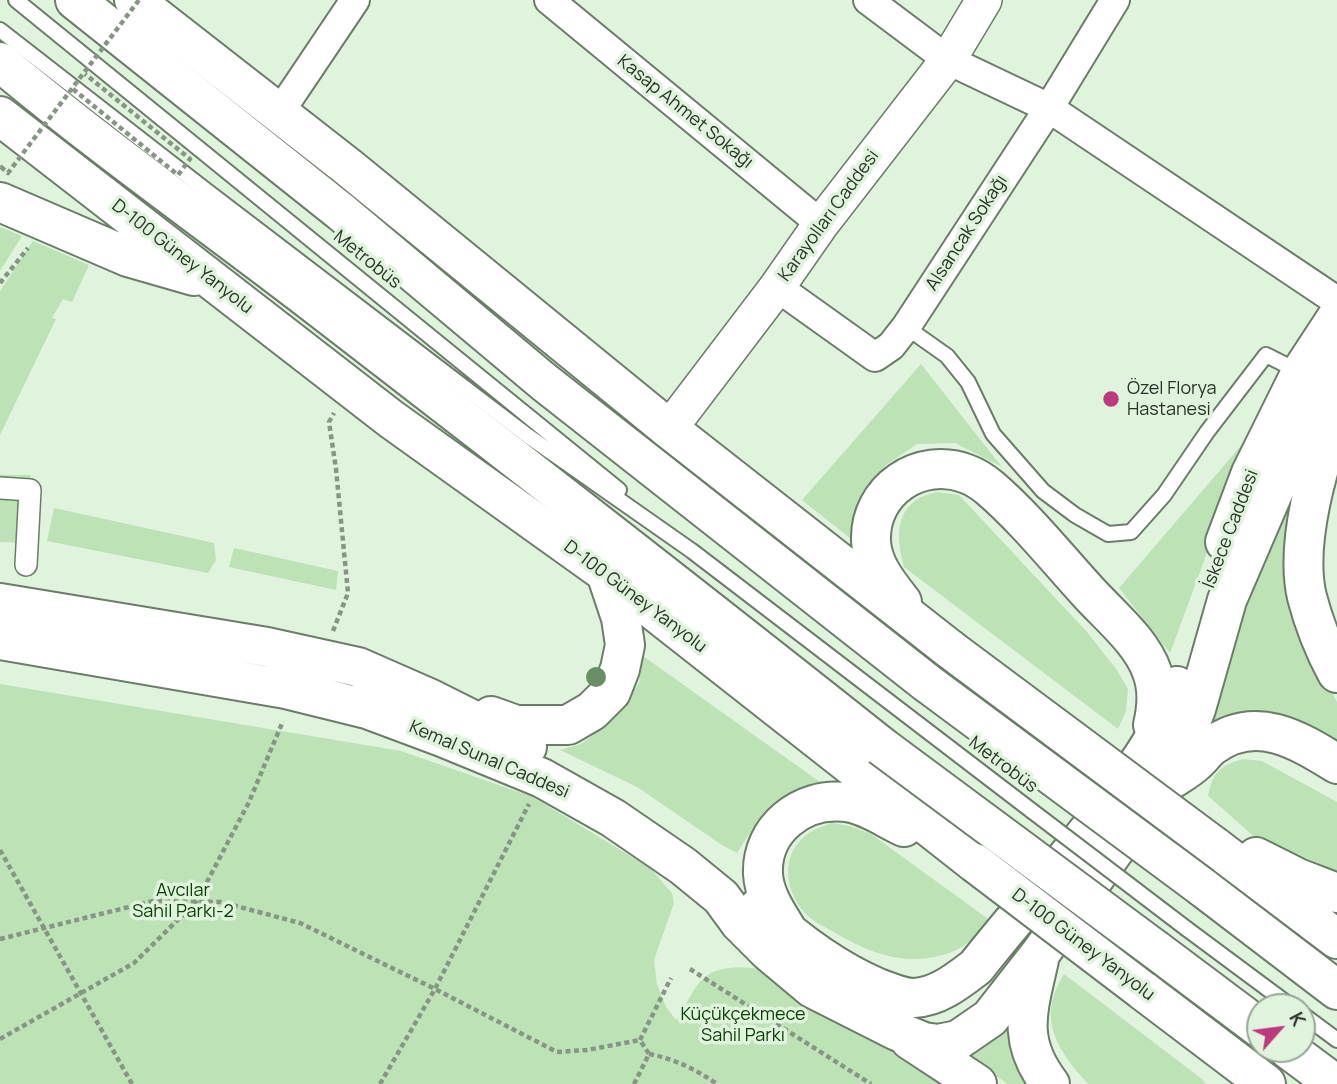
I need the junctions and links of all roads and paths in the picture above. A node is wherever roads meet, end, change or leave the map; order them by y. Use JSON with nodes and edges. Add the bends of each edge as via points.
{"nodes":[{"id":1,"x":16,"y":0,"type":"edge"},
{"id":2,"x":75,"y":0,"type":"edge"},
{"id":3,"x":134,"y":0,"type":"edge"},
{"id":4,"x":139,"y":0,"type":"edge"},
{"id":5,"x":355,"y":0,"type":"edge"},
{"id":6,"x":549,"y":0,"type":"edge"},
{"id":7,"x":868,"y":0,"type":"edge"},
{"id":8,"x":984,"y":0,"type":"edge"},
{"id":9,"x":1115,"y":0,"type":"edge"},
{"id":10,"x":0,"y":30,"type":"edge"},
{"id":11,"x":948,"y":60,"type":"junction"},
{"id":12,"x":0,"y":62,"type":"edge"},
{"id":13,"x":85,"y":74,"type":"junction"},
{"id":14,"x":73,"y":89,"type":"junction"},
{"id":15,"x":1049,"y":108,"type":"junction"},
{"id":16,"x":279,"y":113,"type":"junction"},
{"id":17,"x":0,"y":116,"type":"edge"},
{"id":18,"x":0,"y":179,"type":"edge"},
{"id":19,"x":821,"y":224,"type":"junction"},
{"id":20,"x":30,"y":246,"type":"dead end"},
{"id":21,"x":210,"y":279,"type":"junction"},
{"id":22,"x":0,"y":283,"type":"edge"},
{"id":23,"x":777,"y":287,"type":"junction"},
{"id":24,"x":1337,"y":301,"type":"edge"},
{"id":25,"x":1337,"y":317,"type":"edge"},
{"id":26,"x":906,"y":327,"type":"junction"},
{"id":27,"x":1319,"y":371,"type":"edge"},
{"id":28,"x":335,"y":411,"type":"dead end"},
{"id":29,"x":1337,"y":411,"type":"edge"},
{"id":30,"x":669,"y":429,"type":"junction"},
{"id":31,"x":0,"y":488,"type":"edge"},
{"id":32,"x":692,"y":551,"type":"junction"},
{"id":33,"x":26,"y":565,"type":"dead end"},
{"id":34,"x":606,"y":573,"type":"junction"},
{"id":35,"x":0,"y":603,"type":"edge"},
{"id":36,"x":0,"y":640,"type":"edge"},
{"id":37,"x":951,"y":650,"type":"junction"},
{"id":38,"x":322,"y":660,"type":"junction"},
{"id":39,"x":1337,"y":673,"type":"edge"},
{"id":40,"x":297,"y":692,"type":"junction"},
{"id":41,"x":431,"y":699,"type":"junction"},
{"id":42,"x":1148,"y":751,"type":"junction"},
{"id":43,"x":1337,"y":764,"type":"edge"},
{"id":44,"x":542,"y":778,"type":"junction"},
{"id":45,"x":1159,"y":788,"type":"junction"},
{"id":46,"x":1214,"y":846,"type":"junction"},
{"id":47,"x":0,"y":850,"type":"edge"},
{"id":48,"x":975,"y":863,"type":"junction"},
{"id":49,"x":1337,"y":893,"type":"edge"},
{"id":50,"x":197,"y":901,"type":"junction"},
{"id":51,"x":44,"y":927,"type":"junction"},
{"id":52,"x":791,"y":936,"type":"junction"},
{"id":53,"x":0,"y":939,"type":"edge"},
{"id":54,"x":1337,"y":939,"type":"edge"},
{"id":55,"x":1041,"y":954,"type":"junction"},
{"id":56,"x":690,"y":969,"type":"dead end"},
{"id":57,"x":671,"y":978,"type":"dead end"},
{"id":58,"x":435,"y":989,"type":"junction"},
{"id":59,"x":1142,"y":990,"type":"junction"},
{"id":60,"x":1337,"y":990,"type":"edge"},
{"id":61,"x":1274,"y":993,"type":"edge"},
{"id":62,"x":81,"y":994,"type":"junction"},
{"id":63,"x":1246,"y":1018,"type":"edge"},
{"id":64,"x":1316,"y":1024,"type":"edge"},
{"id":65,"x":897,"y":1031,"type":"junction"},
{"id":66,"x":0,"y":1039,"type":"edge"},
{"id":67,"x":640,"y":1040,"type":"junction"},
{"id":68,"x":1337,"y":1040,"type":"edge"},
{"id":69,"x":649,"y":1054,"type":"junction"},
{"id":70,"x":1307,"y":1063,"type":"edge"},
{"id":71,"x":132,"y":1084,"type":"edge"},
{"id":72,"x":380,"y":1084,"type":"edge"},
{"id":73,"x":634,"y":1084,"type":"edge"},
{"id":74,"x":717,"y":1084,"type":"edge"},
{"id":75,"x":871,"y":1084,"type":"edge"},
{"id":76,"x":977,"y":1084,"type":"edge"},
{"id":77,"x":1050,"y":1084,"type":"edge"},
{"id":78,"x":1232,"y":1084,"type":"edge"},
{"id":79,"x":1266,"y":1084,"type":"edge"},
{"id":80,"x":1335,"y":1084,"type":"edge"}],
"edges":[{"from":1,"to":32,"type":"lane","name":"Metrobüs"},
{"from":2,"to":60,"type":"main road","bridge":true,"via":[[340,211],[544,382],[927,683]]},
{"from":3,"to":16,"type":"main road"},
{"from":4,"to":13,"type":"path","bridge":true},
{"from":5,"to":16,"type":"street"},
{"from":6,"to":19,"type":"street","name":"Kasap Ahmet Sokağı"},
{"from":7,"to":11,"type":"street"},
{"from":8,"to":11,"type":"street","name":"Karayolları Caddesi"},
{"from":9,"to":15,"type":"street","name":"Alsancak Sokağı"},
{"from":10,"to":32,"type":"lane","name":"Metrobüs","via":[[528,436]]},
{"from":11,"to":15,"type":"street"},
{"from":11,"to":19,"type":"street","name":"Karayolları Caddesi"},
{"from":12,"to":63,"type":"main road","bridge":true,"via":[[649,561],[881,746]]},
{"from":13,"to":14,"type":"path","bridge":true},
{"from":13,"to":14,"type":"path","bridge":true,"via":[[190,159],[178,174]]},
{"from":14,"to":18,"type":"path","bridge":true},
{"from":15,"to":24,"type":"street"},
{"from":15,"to":26,"type":"street","name":"Alsancak Sokağı"},
{"from":16,"to":30,"type":"main road"},
{"from":17,"to":21,"type":"main road","name":"D-100 Güney Yanyolu"},
{"from":18,"to":21,"type":"main road","via":[[128,257]]},
{"from":19,"to":23,"type":"street","name":"Karayolları Caddesi"},
{"from":20,"to":22,"type":"path"},
{"from":21,"to":34,"type":"main road","name":"D-100 Güney Yanyolu","via":[[391,419]]},
{"from":23,"to":26,"type":"street","name":"Alsancak Sokağı","via":[[875,357]]},
{"from":23,"to":30,"type":"street","name":"Karayolları Caddesi"},
{"from":25,"to":27,"type":"main road","name":"İskece Caddesi"},
{"from":26,"to":27,"type":"lane","via":[[947,356],[968,382],[992,433],[1043,492],[1108,534],[1131,532],[1164,495],[1266,355]]},
{"from":27,"to":42,"type":"main road","name":"İskece Caddesi","via":[[1251,473],[1205,595],[1172,701]]},
{"from":27,"to":45,"type":"main road","name":"İskece Caddesi","via":[[1227,600],[1178,756]]},
{"from":28,"to":38,"type":"path","via":[[329,422],[348,593]]},
{"from":29,"to":39,"type":"main road","via":[[1308,512],[1305,576],[1306,595],[1323,647]]},
{"from":30,"to":37,"type":"main road"},
{"from":31,"to":33,"type":"street","via":[[30,490]]},
{"from":32,"to":61,"type":"lane","name":"Metrobüs","bridge":true},
{"from":34,"to":41,"type":"main road","via":[[625,645],[611,692],[593,710],[568,725],[516,725]]},
{"from":34,"to":48,"type":"main road","name":"D-100 Güney Yanyolu"},
{"from":35,"to":38,"type":"main road","name":"Kemal Sunal Caddesi"},
{"from":36,"to":40,"type":"main road","name":"Kemal Sunal Caddesi"},
{"from":37,"to":42,"type":"main road","via":[[902,601],[879,570],[871,543],[872,525],[896,483],[937,469],[966,474],[989,486],[1139,648],[1156,687]]},
{"from":37,"to":46,"type":"main road","bridge":true},
{"from":38,"to":41,"type":"main road","name":"Kemal Sunal Caddesi","via":[[358,667]]},
{"from":40,"to":44,"type":"main road","name":"Kemal Sunal Caddesi","via":[[367,709]]},
{"from":40,"to":50,"type":"path","via":[[249,802]]},
{"from":41,"to":52,"type":"main road","name":"Kemal Sunal Caddesi","via":[[570,770],[702,848]]},
{"from":42,"to":52,"type":"main road","name":"Kemal Sunal Caddesi","via":[[1083,840],[976,967],[946,988],[914,998],[892,993],[861,981]]},
{"from":43,"to":45,"type":"main road","via":[[1280,734],[1255,729],[1232,734],[1210,747]]},
{"from":44,"to":58,"type":"path"},
{"from":44,"to":65,"type":"main road","name":"Kemal Sunal Caddesi","via":[[613,818],[683,866],[721,897],[740,923],[812,988]]},
{"from":45,"to":55,"type":"main road","name":"Kemal Sunal Caddesi"},
{"from":46,"to":49,"type":"main road","via":[[1243,850]]},
{"from":46,"to":54,"type":"main road"},
{"from":47,"to":51,"type":"path"},
{"from":48,"to":52,"type":"main road","via":[[865,807],[819,802],[800,809],[781,823],[767,849],[763,874],[771,902]]},
{"from":48,"to":59,"type":"main road","name":"D-100 Güney Yanyolu","bridge":true},
{"from":50,"to":51,"type":"path","via":[[153,901]]},
{"from":50,"to":58,"type":"path","via":[[221,902],[300,923]]},
{"from":50,"to":62,"type":"path","via":[[134,963]]},
{"from":51,"to":53,"type":"path"},
{"from":51,"to":62,"type":"path"},
{"from":55,"to":65,"type":"main road","name":"Kemal Sunal Caddesi","via":[[990,1018],[958,1040],[938,1044]]},
{"from":55,"to":77,"type":"main road","via":[[1026,1024],[1028,1042]]},
{"from":56,"to":75,"type":"path"},
{"from":57,"to":67,"type":"path"},
{"from":58,"to":67,"type":"path","via":[[557,1052]]},
{"from":58,"to":72,"type":"path"},
{"from":59,"to":78,"type":"main road"},
{"from":59,"to":79,"type":"main road","name":"D-100 Güney Yanyolu"},
{"from":62,"to":66,"type":"path"},
{"from":62,"to":71,"type":"path"},
{"from":64,"to":68,"type":"lane"},
{"from":65,"to":76,"type":"main road"},
{"from":67,"to":69,"type":"path"},
{"from":69,"to":73,"type":"path"},
{"from":69,"to":74,"type":"path","via":[[674,1059]]},
{"from":70,"to":80,"type":"main road"}]}
